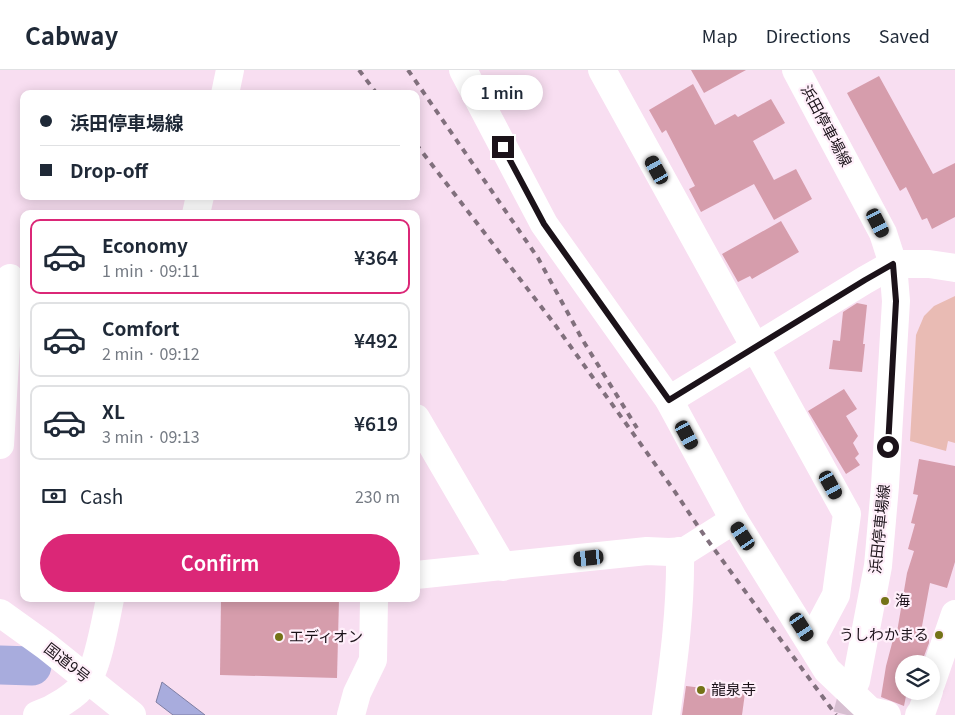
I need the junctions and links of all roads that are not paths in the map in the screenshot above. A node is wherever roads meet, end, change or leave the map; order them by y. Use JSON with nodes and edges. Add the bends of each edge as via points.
{"nodes":[{"id":1,"x":230,"y":70,"type":"edge"},
{"id":2,"x":462,"y":70,"type":"edge"},
{"id":3,"x":602,"y":70,"type":"edge"},
{"id":4,"x":796,"y":70,"type":"edge"},
{"id":5,"x":226,"y":90,"type":"edge"},
{"id":6,"x":893,"y":264,"type":"junction"},
{"id":7,"x":955,"y":268,"type":"edge"},
{"id":8,"x":11,"y":278,"type":"edge"},
{"id":9,"x":755,"y":347,"type":"junction"},
{"id":10,"x":669,"y":400,"type":"junction"},
{"id":11,"x":420,"y":425,"type":"edge"},
{"id":12,"x":0,"y":445,"type":"edge"},
{"id":13,"x":734,"y":520,"type":"junction"},
{"id":14,"x":680,"y":552,"type":"junction"},
{"id":15,"x":503,"y":567,"type":"junction"},
{"id":16,"x":420,"y":575,"type":"edge"},
{"id":17,"x":109,"y":602,"type":"edge"},
{"id":18,"x":374,"y":602,"type":"edge"},
{"id":19,"x":0,"y":613,"type":"edge"},
{"id":20,"x":955,"y":614,"type":"edge"},
{"id":21,"x":811,"y":642,"type":"junction"},
{"id":22,"x":940,"y":658,"type":"edge"},
{"id":23,"x":88,"y":680,"type":"junction"},
{"id":24,"x":856,"y":681,"type":"tunnel mouth"},
{"id":25,"x":926,"y":700,"type":"edge"},
{"id":26,"x":37,"y":715,"type":"edge"},
{"id":27,"x":132,"y":715,"type":"edge"},
{"id":28,"x":351,"y":715,"type":"edge"},
{"id":29,"x":666,"y":715,"type":"edge"},
{"id":30,"x":887,"y":715,"type":"edge"},
{"id":31,"x":919,"y":715,"type":"edge"}],
"edges":[{"from":1,"to":5,"type":"main road"},
{"from":2,"to":10,"type":"main road","via":[[544,224]]},
{"from":3,"to":9,"type":"main road"},
{"from":4,"to":6,"type":"main road","name":"浜田停車場線","via":[[883,233]]},
{"from":6,"to":7,"type":"main road"},
{"from":6,"to":9,"type":"main road"},
{"from":6,"to":24,"type":"main road","name":"浜田停車場線","via":[[896,301],[878,566]]},
{"from":8,"to":12,"type":"main road"},
{"from":9,"to":10,"type":"main road"},
{"from":9,"to":21,"type":"main road","via":[[847,514],[836,595]]},
{"from":10,"to":13,"type":"main road"},
{"from":11,"to":15,"type":"main road"},
{"from":13,"to":14,"type":"main road"},
{"from":13,"to":21,"type":"main road"},
{"from":14,"to":15,"type":"main road","via":[[647,551]]},
{"from":14,"to":29,"type":"main road","via":[[681,582]]},
{"from":15,"to":16,"type":"main road"},
{"from":17,"to":23,"type":"main road","via":[[98,655]]},
{"from":18,"to":28,"type":"main road","via":[[372,660]]},
{"from":19,"to":23,"type":"main road","name":"国道9号"},
{"from":20,"to":22,"type":"main road"},
{"from":21,"to":30,"type":"main road","via":[[828,670],[870,711]]},
{"from":23,"to":26,"type":"main road","via":[[58,705]]},
{"from":23,"to":27,"type":"main road","name":"国道9号"},
{"from":25,"to":31,"type":"main road"}]}
